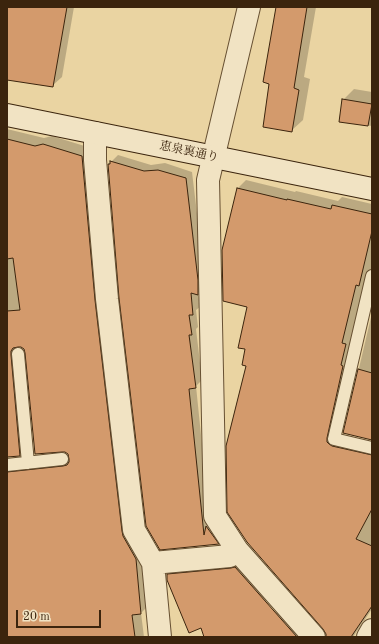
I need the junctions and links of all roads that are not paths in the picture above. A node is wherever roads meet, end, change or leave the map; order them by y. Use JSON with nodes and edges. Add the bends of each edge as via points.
{"nodes":[{"id":1,"x":249,"y":7,"type":"edge"},
{"id":2,"x":7,"y":115,"type":"edge"},
{"id":3,"x":95,"y":133,"type":"junction"},
{"id":4,"x":214,"y":158,"type":"junction"},
{"id":5,"x":372,"y":189,"type":"edge"},
{"id":6,"x":372,"y":276,"type":"edge"},
{"id":7,"x":18,"y":354,"type":"dead end"},
{"id":8,"x":372,"y":448,"type":"edge"},
{"id":9,"x":62,"y":459,"type":"dead end"},
{"id":10,"x":28,"y":463,"type":"junction"},
{"id":11,"x":7,"y":465,"type":"edge"},
{"id":12,"x":237,"y":550,"type":"junction"},
{"id":13,"x":153,"y":564,"type":"junction"},
{"id":14,"x":372,"y":630,"type":"edge"},
{"id":15,"x":160,"y":637,"type":"edge"},
{"id":16,"x":314,"y":637,"type":"edge"},
{"id":17,"x":368,"y":637,"type":"edge"}],
"edges":[{"from":1,"to":4,"type":"street"},
{"from":2,"to":3,"type":"street","name":"恵泉裏通り"},
{"from":3,"to":4,"type":"street","name":"恵泉裏通り"},
{"from":3,"to":13,"type":"street","via":[[107,299],[134,530]]},
{"from":4,"to":5,"type":"street","name":"恵泉裏通り"},
{"from":4,"to":12,"type":"street","via":[[208,180],[214,516]]},
{"from":6,"to":8,"type":"lane","via":[[334,439]]},
{"from":7,"to":10,"type":"lane"},
{"from":9,"to":10,"type":"lane"},
{"from":10,"to":11,"type":"lane"},
{"from":12,"to":13,"type":"street","via":[[230,556]]},
{"from":12,"to":16,"type":"street"},
{"from":13,"to":15,"type":"street"},
{"from":14,"to":17,"type":"street"}]}
